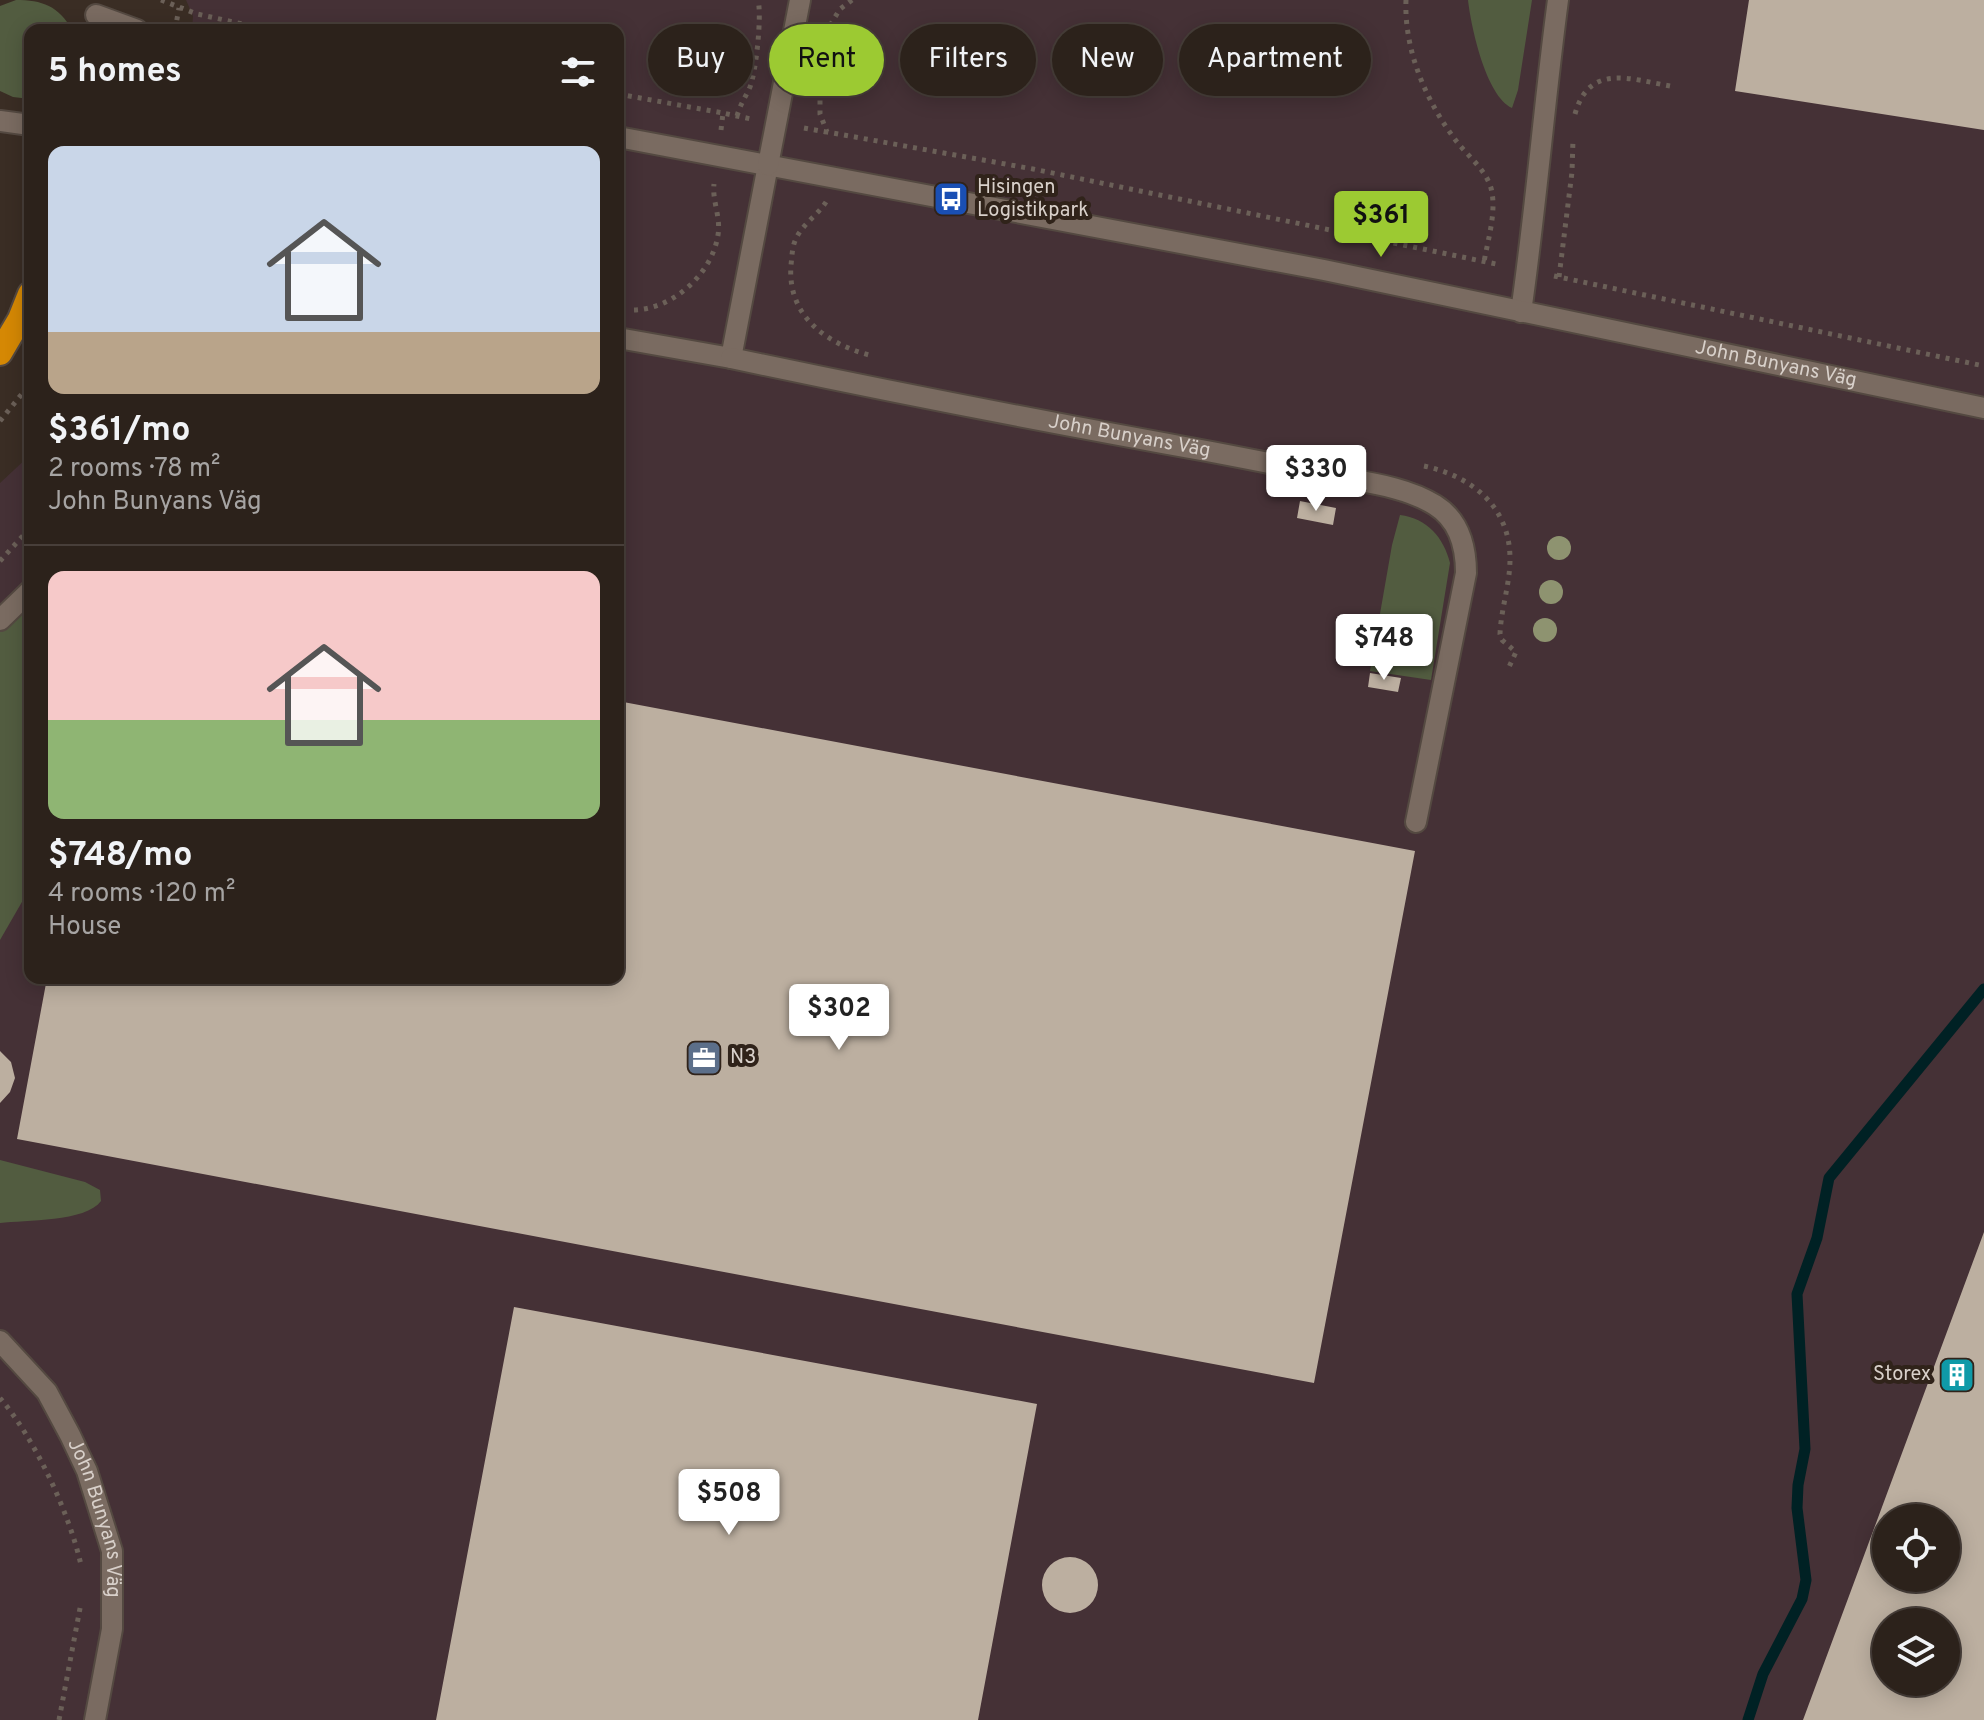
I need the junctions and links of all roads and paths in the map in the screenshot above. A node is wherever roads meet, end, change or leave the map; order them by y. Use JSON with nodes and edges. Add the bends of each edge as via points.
{"nodes":[{"id":1,"x":161,"y":0,"type":"edge"},
{"id":2,"x":758,"y":0,"type":"edge"},
{"id":3,"x":800,"y":0,"type":"edge"},
{"id":4,"x":852,"y":0,"type":"edge"},
{"id":5,"x":1406,"y":0,"type":"edge"},
{"id":6,"x":1558,"y":0,"type":"edge"},
{"id":7,"x":179,"y":8,"type":"junction"},
{"id":8,"x":95,"y":15,"type":"edge"},
{"id":9,"x":120,"y":24,"type":"edge"},
{"id":10,"x":176,"y":24,"type":"edge"},
{"id":11,"x":245,"y":24,"type":"edge"},
{"id":12,"x":1670,"y":86,"type":"dead end"},
{"id":13,"x":624,"y":95,"type":"edge"},
{"id":14,"x":723,"y":113,"type":"junction"},
{"id":15,"x":737,"y":116,"type":"junction"},
{"id":16,"x":1574,"y":120,"type":"dead end"},
{"id":17,"x":0,"y":121,"type":"edge"},
{"id":18,"x":777,"y":123,"type":"junction"},
{"id":19,"x":24,"y":124,"type":"edge"},
{"id":20,"x":827,"y":132,"type":"junction"},
{"id":21,"x":1573,"y":133,"type":"dead end"},
{"id":22,"x":841,"y":135,"type":"junction"},
{"id":23,"x":624,"y":138,"type":"edge"},
{"id":24,"x":717,"y":156,"type":"junction"},
{"id":25,"x":768,"y":165,"type":"junction"},
{"id":26,"x":832,"y":177,"type":"junction"},
{"id":27,"x":1484,"y":262,"type":"junction"},
{"id":28,"x":1527,"y":270,"type":"junction"},
{"id":29,"x":1559,"y":277,"type":"junction"},
{"id":30,"x":24,"y":309,"type":"edge"},
{"id":31,"x":626,"y":310,"type":"dead end"},
{"id":32,"x":1521,"y":312,"type":"junction"},
{"id":33,"x":624,"y":339,"type":"edge"},
{"id":34,"x":0,"y":353,"type":"edge"},
{"id":35,"x":878,"y":357,"type":"dead end"},
{"id":36,"x":731,"y":358,"type":"junction"},
{"id":37,"x":1984,"y":366,"type":"edge"},
{"id":38,"x":24,"y":391,"type":"edge"},
{"id":39,"x":1984,"y":408,"type":"edge"},
{"id":40,"x":0,"y":421,"type":"edge"},
{"id":41,"x":1413,"y":463,"type":"dead end"},
{"id":42,"x":24,"y":535,"type":"edge"},
{"id":43,"x":0,"y":561,"type":"edge"},
{"id":44,"x":24,"y":597,"type":"edge"},
{"id":45,"x":0,"y":620,"type":"edge"},
{"id":46,"x":1509,"y":667,"type":"dead end"},
{"id":47,"x":1416,"y":822,"type":"dead end"},
{"id":48,"x":0,"y":1341,"type":"edge"},
{"id":49,"x":0,"y":1398,"type":"edge"},
{"id":50,"x":83,"y":1573,"type":"dead end"},
{"id":51,"x":82,"y":1596,"type":"dead end"},
{"id":52,"x":59,"y":1720,"type":"edge"},
{"id":53,"x":95,"y":1720,"type":"edge"}],
"edges":[{"from":1,"to":7,"type":"path"},
{"from":2,"to":15,"type":"path","via":[[750,86]]},
{"from":3,"to":18,"type":"street"},
{"from":4,"to":20,"type":"path","via":[[832,22],[820,86],[820,114]]},
{"from":5,"to":27,"type":"path","via":[[1410,45],[1433,104],[1490,186],[1493,203]]},
{"from":6,"to":28,"type":"street"},
{"from":7,"to":10,"type":"path"},
{"from":7,"to":11,"type":"path"},
{"from":8,"to":9,"type":"street"},
{"from":12,"to":16,"type":"path","via":[[1598,81],[1581,94]]},
{"from":13,"to":14,"type":"path"},
{"from":14,"to":15,"type":"path"},
{"from":14,"to":24,"type":"path"},
{"from":15,"to":18,"type":"path"},
{"from":17,"to":19,"type":"street"},
{"from":18,"to":20,"type":"path"},
{"from":18,"to":25,"type":"street"},
{"from":20,"to":22,"type":"path"},
{"from":21,"to":29,"type":"path"},
{"from":22,"to":26,"type":"path"},
{"from":22,"to":27,"type":"path"},
{"from":23,"to":24,"type":"street","name":"John Bunyans Väg"},
{"from":24,"to":25,"type":"street","name":"John Bunyans Väg"},
{"from":24,"to":31,"type":"path","via":[[712,194],[718,235],[706,267],[666,303]]},
{"from":25,"to":26,"type":"street","name":"John Bunyans Väg"},
{"from":25,"to":36,"type":"street"},
{"from":26,"to":32,"type":"street","name":"John Bunyans Väg"},
{"from":26,"to":35,"type":"path","via":[[825,204],[793,246],[792,291],[819,332],[850,350]]},
{"from":27,"to":28,"type":"path"},
{"from":28,"to":29,"type":"path"},
{"from":28,"to":32,"type":"street"},
{"from":29,"to":37,"type":"path"},
{"from":30,"to":34,"type":"highway"},
{"from":32,"to":39,"type":"street","name":"John Bunyans Väg"},
{"from":33,"to":36,"type":"street","name":"John Bunyans Väg"},
{"from":36,"to":47,"type":"street","name":"John Bunyans Väg","via":[[1405,490],[1436,506],[1459,533],[1466,573]]},
{"from":38,"to":40,"type":"path"},
{"from":41,"to":46,"type":"path","via":[[1470,483],[1499,518],[1510,555],[1500,634],[1516,652]]},
{"from":42,"to":43,"type":"path"},
{"from":44,"to":45,"type":"street"},
{"from":48,"to":53,"type":"street","name":"John Bunyans Väg","via":[[47,1392],[70,1435],[112,1551],[112,1629]]},
{"from":49,"to":50,"type":"path","via":[[27,1435],[52,1487]]},
{"from":51,"to":52,"type":"path"}]}
